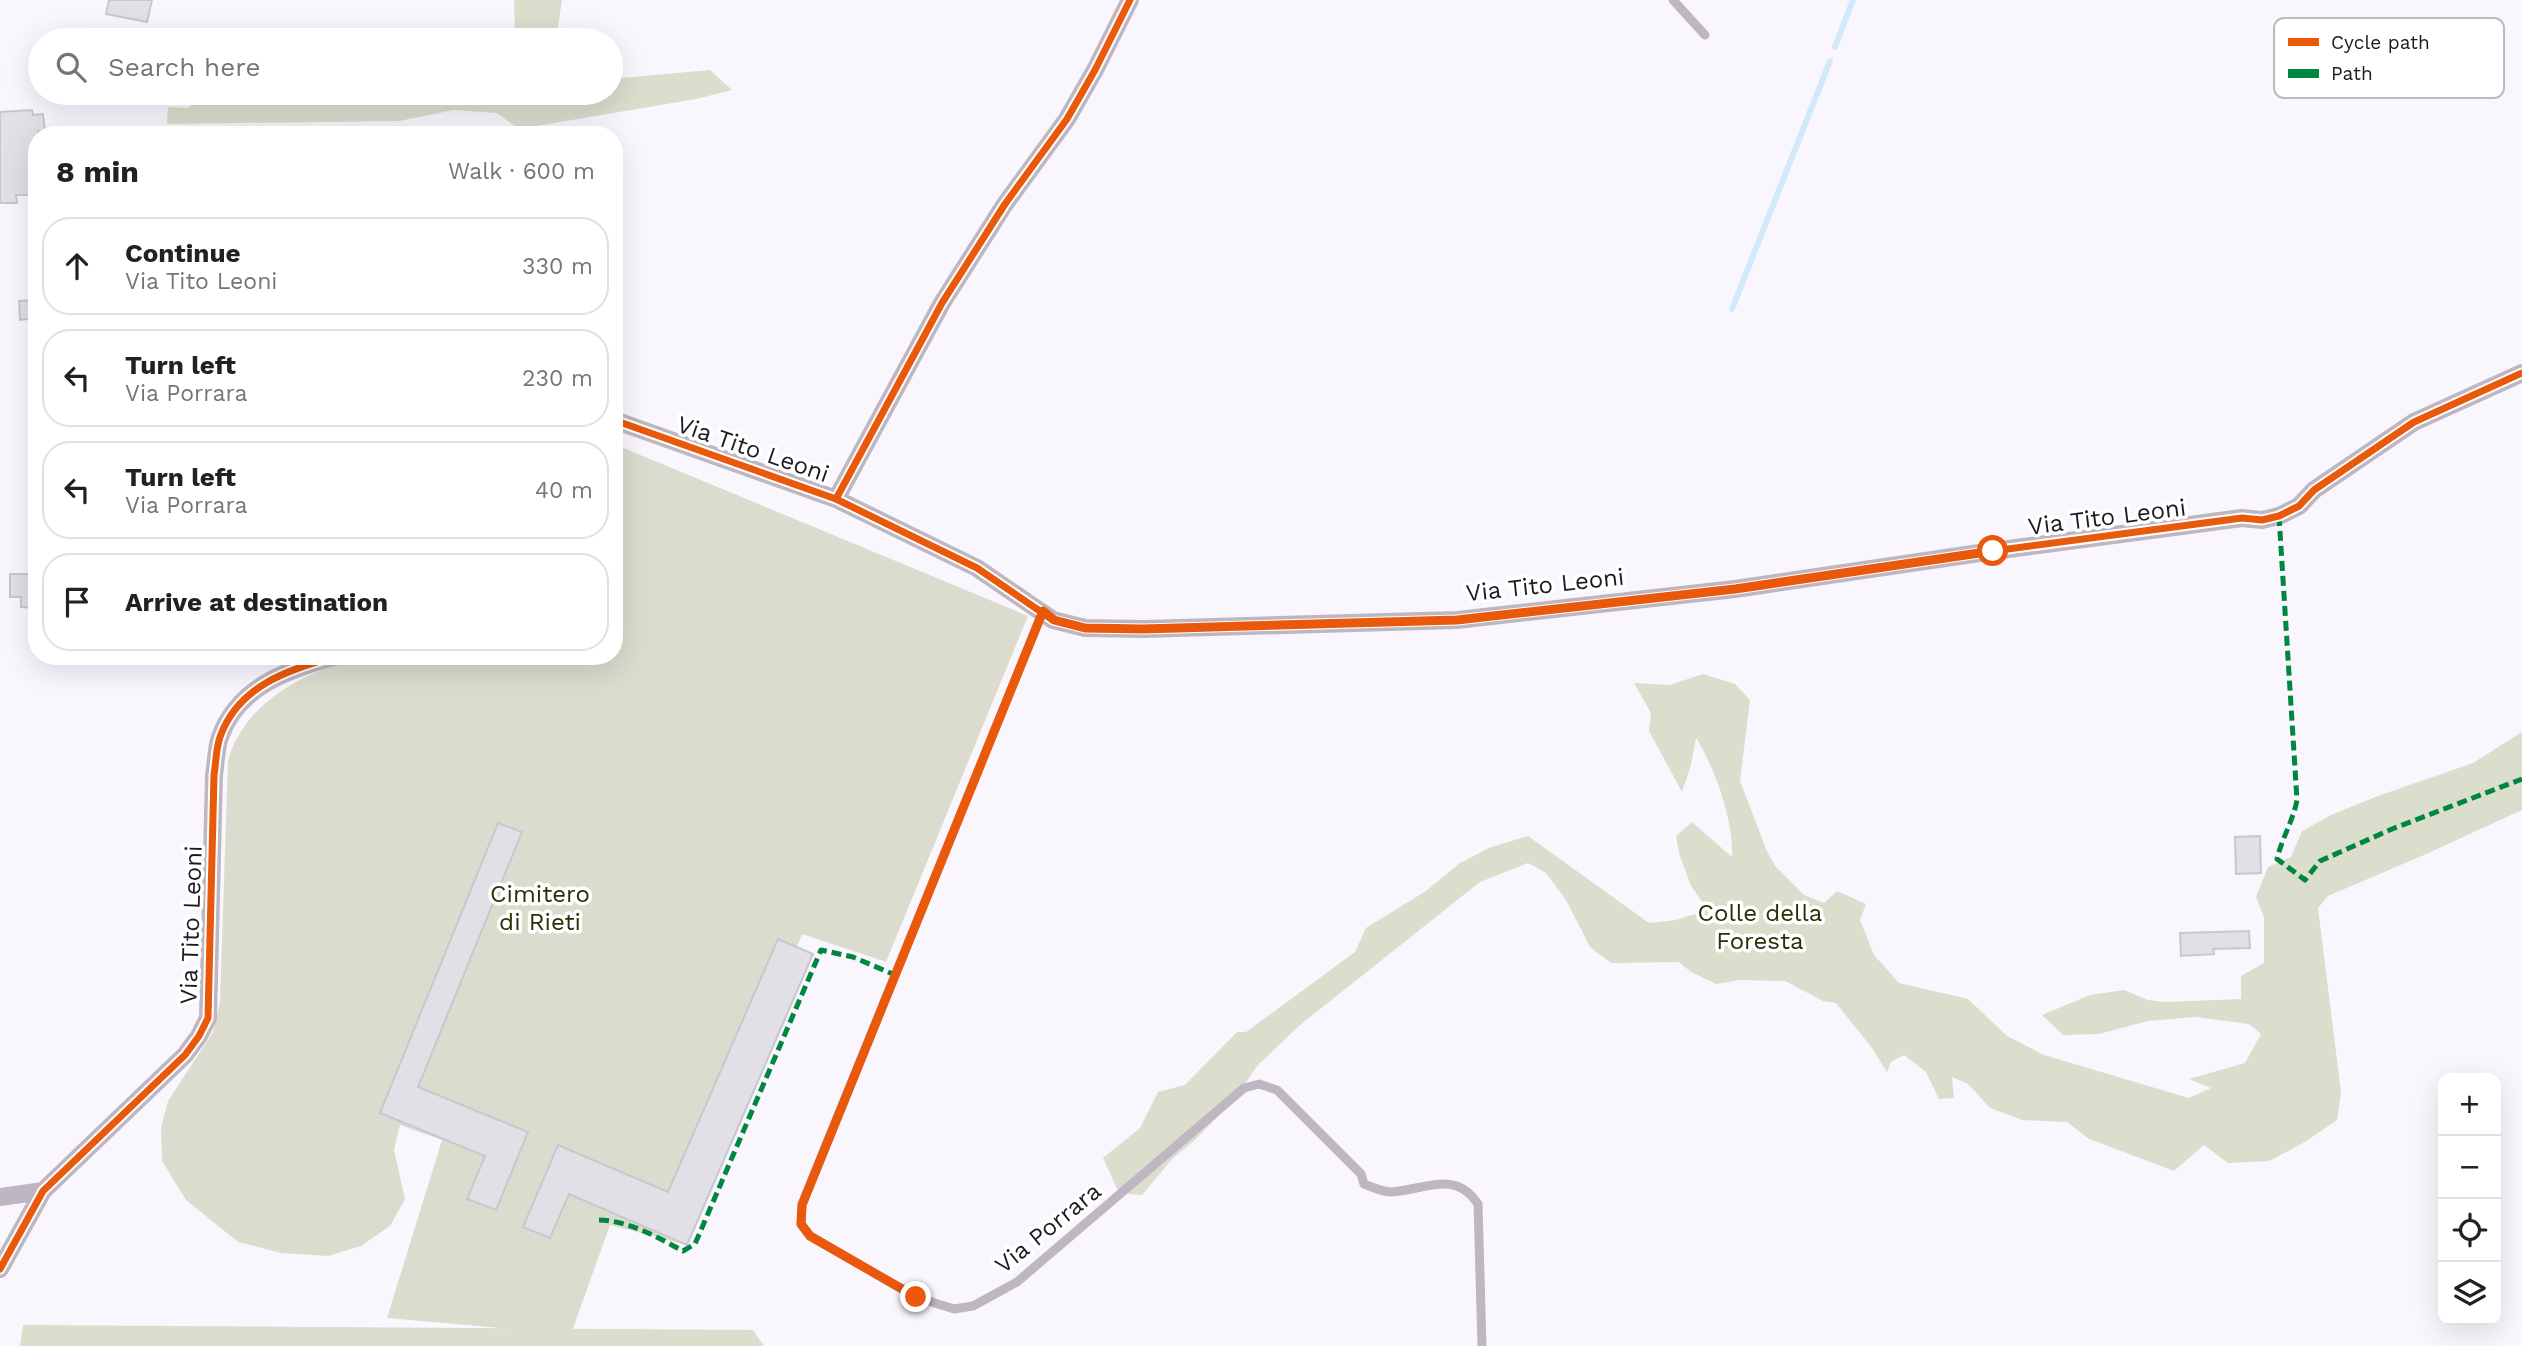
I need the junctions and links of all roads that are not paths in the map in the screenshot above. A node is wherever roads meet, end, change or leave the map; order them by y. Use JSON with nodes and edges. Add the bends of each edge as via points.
{"nodes":[{"id":1,"x":1130,"y":0,"type":"edge"},
{"id":2,"x":1673,"y":0,"type":"edge"},
{"id":3,"x":1705,"y":35,"type":"dead end"},
{"id":4,"x":2522,"y":373,"type":"edge"},
{"id":5,"x":623,"y":423,"type":"edge"},
{"id":6,"x":836,"y":499,"type":"junction"},
{"id":7,"x":1043,"y":611,"type":"junction"},
{"id":8,"x":311,"y":665,"type":"edge"},
{"id":9,"x":43,"y":1191,"type":"junction"},
{"id":10,"x":0,"y":1197,"type":"edge"},
{"id":11,"x":0,"y":1269,"type":"edge"},
{"id":12,"x":1482,"y":1346,"type":"edge"}],
"edges":[{"from":1,"to":6,"type":"street","via":[[1067,119],[942,303]]},
{"from":2,"to":3,"type":"lane"},
{"from":4,"to":7,"type":"street","name":"Via Tito Leoni","via":[[2414,422],[2314,490],[2299,506],[2262,520],[1993,551],[1735,589],[1457,620],[1097,629],[1054,620]]},
{"from":5,"to":6,"type":"street","name":"Via Tito Leoni"},
{"from":6,"to":7,"type":"street","name":"Via Tito Leoni","via":[[977,568]]},
{"from":7,"to":12,"type":"lane","name":"Via Porrara","via":[[802,1205],[801,1224],[810,1236],[916,1297],[954,1309],[973,1306],[1017,1282],[1244,1088],[1259,1084],[1276,1090],[1361,1174],[1364,1184],[1387,1192],[1445,1183],[1470,1192],[1478,1205]]},
{"from":8,"to":9,"type":"street","name":"Via Tito Leoni","via":[[253,689],[232,712],[220,738],[214,775],[208,1018],[199,1036]]},
{"from":9,"to":10,"type":"street"},
{"from":9,"to":11,"type":"street","name":"Via Tito Leoni"}]}
